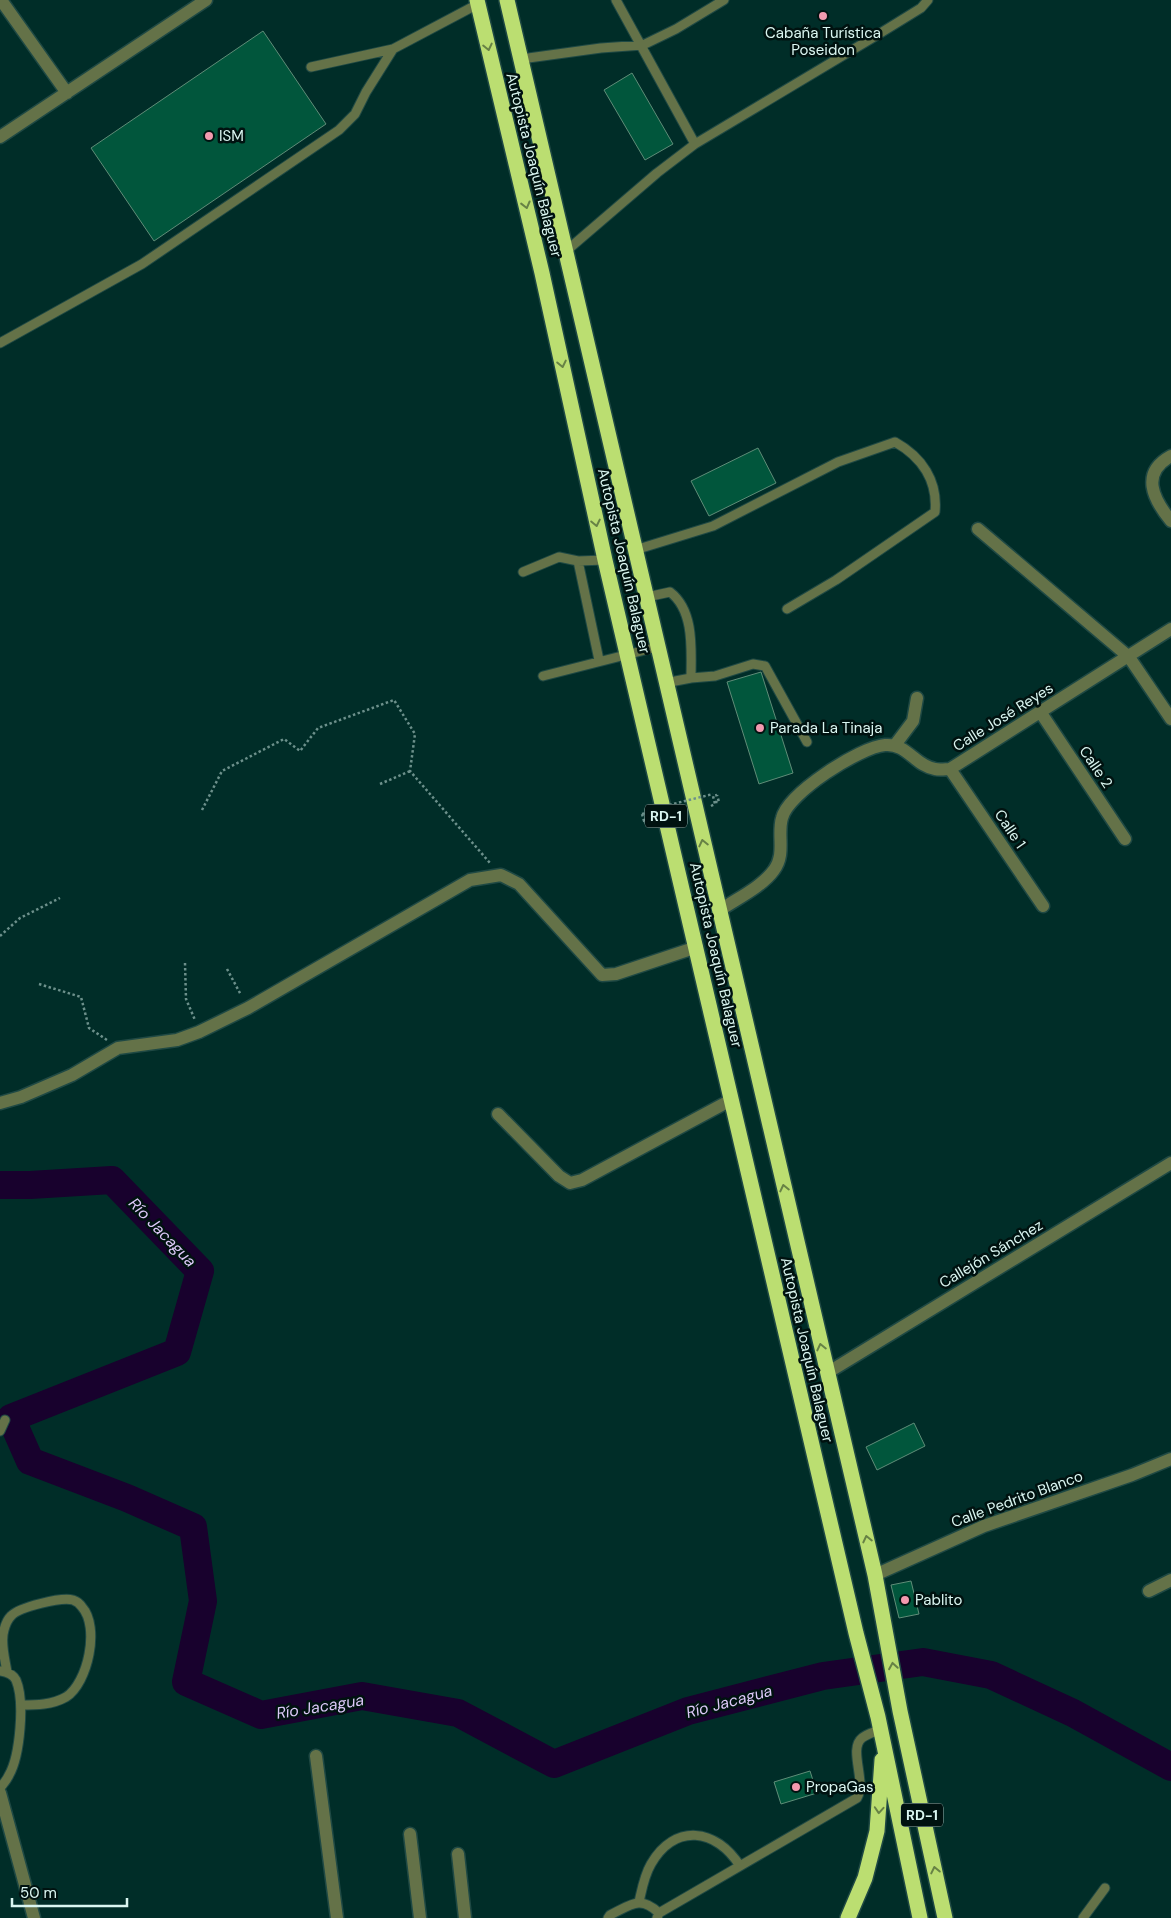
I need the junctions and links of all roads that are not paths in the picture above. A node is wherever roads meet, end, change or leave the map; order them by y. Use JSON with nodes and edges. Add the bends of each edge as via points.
{"nodes":[{"id":1,"x":1,"y":0,"type":"edge"},
{"id":2,"x":206,"y":0,"type":"edge"},
{"id":3,"x":507,"y":0,"type":"edge"},
{"id":4,"x":616,"y":0,"type":"edge"},
{"id":5,"x":724,"y":0,"type":"edge"},
{"id":6,"x":928,"y":0,"type":"edge"},
{"id":7,"x":477,"y":2,"type":"edge"},
{"id":8,"x":643,"y":46,"type":"junction"},
{"id":9,"x":393,"y":49,"type":"junction"},
{"id":10,"x":521,"y":59,"type":"junction"},
{"id":11,"x":311,"y":67,"type":"dead end"},
{"id":12,"x":67,"y":93,"type":"junction"},
{"id":13,"x":0,"y":137,"type":"edge"},
{"id":14,"x":696,"y":144,"type":"junction"},
{"id":15,"x":565,"y":252,"type":"junction"},
{"id":16,"x":0,"y":343,"type":"edge"},
{"id":17,"x":1171,"y":456,"type":"edge"},
{"id":18,"x":1171,"y":521,"type":"edge"},
{"id":19,"x":978,"y":529,"type":"dead end"},
{"id":20,"x":635,"y":550,"type":"junction"},
{"id":21,"x":604,"y":560,"type":"junction"},
{"id":22,"x":578,"y":561,"type":"junction"},
{"id":23,"x":523,"y":572,"type":"dead end"},
{"id":24,"x":647,"y":597,"type":"junction"},
{"id":25,"x":787,"y":609,"type":"dead end"},
{"id":26,"x":1171,"y":629,"type":"edge"},
{"id":27,"x":657,"y":647,"type":"junction"},
{"id":28,"x":628,"y":654,"type":"junction"},
{"id":29,"x":1129,"y":657,"type":"junction"},
{"id":30,"x":599,"y":660,"type":"junction"},
{"id":31,"x":542,"y":676,"type":"dead end"},
{"id":32,"x":691,"y":678,"type":"junction"},
{"id":33,"x":665,"y":683,"type":"junction"},
{"id":34,"x":917,"y":698,"type":"dead end"},
{"id":35,"x":1041,"y":713,"type":"junction"},
{"id":36,"x":1171,"y":719,"type":"edge"},
{"id":37,"x":807,"y":742,"type":"dead end"},
{"id":38,"x":895,"y":745,"type":"junction"},
{"id":39,"x":950,"y":769,"type":"junction"},
{"id":40,"x":1125,"y":839,"type":"dead end"},
{"id":41,"x":1043,"y":906,"type":"dead end"},
{"id":42,"x":719,"y":911,"type":"junction"},
{"id":43,"x":697,"y":948,"type":"junction"},
{"id":44,"x":731,"y":1100,"type":"junction"},
{"id":45,"x":0,"y":1103,"type":"edge"},
{"id":46,"x":498,"y":1114,"type":"dead end"},
{"id":47,"x":1171,"y":1163,"type":"edge"},
{"id":48,"x":827,"y":1373,"type":"junction"},
{"id":49,"x":6,"y":1420,"type":"dead end"},
{"id":50,"x":0,"y":1431,"type":"edge"},
{"id":51,"x":1171,"y":1459,"type":"edge"},
{"id":52,"x":876,"y":1575,"type":"junction"},
{"id":53,"x":1171,"y":1580,"type":"edge"},
{"id":54,"x":1149,"y":1591,"type":"dead end"},
{"id":55,"x":4,"y":1671,"type":"edge"},
{"id":56,"x":21,"y":1705,"type":"junction"},
{"id":57,"x":881,"y":1730,"type":"junction"},
{"id":58,"x":316,"y":1756,"type":"dead end"},
{"id":59,"x":0,"y":1788,"type":"edge"},
{"id":60,"x":0,"y":1793,"type":"edge"},
{"id":61,"x":410,"y":1834,"type":"dead end"},
{"id":62,"x":458,"y":1854,"type":"dead end"},
{"id":63,"x":740,"y":1866,"type":"junction"},
{"id":64,"x":1105,"y":1888,"type":"dead end"},
{"id":65,"x":639,"y":1902,"type":"junction"},
{"id":66,"x":658,"y":1916,"type":"edge"},
{"id":67,"x":34,"y":1918,"type":"edge"},
{"id":68,"x":337,"y":1918,"type":"edge"},
{"id":69,"x":420,"y":1918,"type":"edge"},
{"id":70,"x":465,"y":1918,"type":"edge"},
{"id":71,"x":608,"y":1918,"type":"edge"},
{"id":72,"x":848,"y":1918,"type":"edge"},
{"id":73,"x":920,"y":1918,"type":"edge"},
{"id":74,"x":945,"y":1918,"type":"edge"},
{"id":75,"x":1083,"y":1918,"type":"edge"}],
"edges":[{"from":1,"to":12,"type":"street"},
{"from":2,"to":12,"type":"street"},
{"from":3,"to":10,"type":"highway","name":"Autopista Joaquín Balaguer","number":"RD-1"},
{"from":4,"to":8,"type":"lane"},
{"from":5,"to":8,"type":"lane"},
{"from":6,"to":14,"type":"lane","via":[[921,8]]},
{"from":7,"to":9,"type":"lane"},
{"from":7,"to":21,"type":"highway","name":"Autopista Joaquín Balaguer","number":"RD-1","one_way":true,"via":[[542,273]]},
{"from":8,"to":10,"type":"lane","via":[[600,48]]},
{"from":8,"to":14,"type":"lane"},
{"from":9,"to":11,"type":"lane"},
{"from":9,"to":16,"type":"lane","via":[[355,114],[339,130],[142,264]]},
{"from":10,"to":15,"type":"highway","name":"Autopista Joaquín Balaguer","number":"RD-1"},
{"from":12,"to":13,"type":"street"},
{"from":14,"to":15,"type":"lane"},
{"from":15,"to":20,"type":"highway","name":"Autopista Joaquín Balaguer","number":"RD-1"},
{"from":17,"to":18,"type":"street","via":[[1151,479],[1153,495]]},
{"from":19,"to":29,"type":"street"},
{"from":20,"to":24,"type":"highway","name":"Autopista Joaquín Balaguer","number":"RD-1"},
{"from":20,"to":25,"type":"lane","via":[[713,526],[838,462],[896,442],[909,450],[933,483],[935,512],[836,580]]},
{"from":21,"to":22,"type":"lane"},
{"from":21,"to":28,"type":"highway","name":"Autopista Joaquín Balaguer","number":"RD-1"},
{"from":22,"to":23,"type":"lane","via":[[559,557]]},
{"from":22,"to":30,"type":"lane"},
{"from":24,"to":27,"type":"highway","name":"Autopista Joaquín Balaguer","number":"RD-1"},
{"from":24,"to":32,"type":"lane","via":[[670,592],[681,603],[689,625]]},
{"from":26,"to":29,"type":"street","name":"Calle José Reyes"},
{"from":27,"to":28,"type":"lane"},
{"from":27,"to":33,"type":"highway","name":"Autopista Joaquín Balaguer","number":"RD-1"},
{"from":28,"to":30,"type":"lane"},
{"from":28,"to":43,"type":"highway","name":"Autopista Joaquín Balaguer","number":"RD-1"},
{"from":29,"to":35,"type":"street","name":"Calle José Reyes"},
{"from":29,"to":36,"type":"street"},
{"from":30,"to":31,"type":"lane"},
{"from":32,"to":33,"type":"lane"},
{"from":32,"to":37,"type":"lane","via":[[714,676],[753,664],[765,666]]},
{"from":42,"to":33,"type":"highway","name":"Autopista Joaquín Balaguer","number":"RD-1","one_way":true},
{"from":34,"to":38,"type":"street","via":[[913,721]]},
{"from":35,"to":39,"type":"street","name":"Calle José Reyes"},
{"from":35,"to":40,"type":"street","name":"Calle 2"},
{"from":38,"to":39,"type":"street","name":"Calle José Reyes","via":[[934,769]]},
{"from":38,"to":42,"type":"street","via":[[869,749],[808,785],[793,798],[781,820],[781,856],[775,870]]},
{"from":39,"to":41,"type":"street","name":"Calle 1"},
{"from":48,"to":42,"type":"highway","name":"Autopista Joaquín Balaguer","number":"RD-1","one_way":true},
{"from":43,"to":44,"type":"highway","name":"Autopista Joaquín Balaguer","number":"RD-1"},
{"from":43,"to":45,"type":"street","via":[[616,974],[602,975],[519,884],[501,875],[470,880],[248,1008],[199,1032],[177,1040],[118,1048],[72,1075]]},
{"from":44,"to":46,"type":"street","via":[[582,1180],[570,1183],[559,1176]]},
{"from":44,"to":57,"type":"highway","name":"Autopista Joaquín Balaguer","number":"RD-1"},
{"from":47,"to":48,"type":"street","name":"Callejón Sánchez"},
{"from":52,"to":48,"type":"highway","name":"Autopista Joaquín Balaguer","number":"RD-1","one_way":true},
{"from":49,"to":50,"type":"lane"},
{"from":51,"to":52,"type":"street","name":"Calle Pedrito Blanco","via":[[984,1526]]},
{"from":74,"to":52,"type":"highway","name":"Autopista Joaquín Balaguer","number":"RD-1","one_way":true,"via":[[900,1711]]},
{"from":53,"to":54,"type":"street"},
{"from":55,"to":56,"type":"lane","via":[[16,1679]]},
{"from":55,"to":56,"type":"lane","via":[[3,1631],[11,1616],[24,1608],[58,1601],[74,1600],[82,1606],[89,1616],[91,1650],[76,1686],[67,1697],[50,1704]]},
{"from":56,"to":59,"type":"lane","via":[[17,1748],[10,1775]]},
{"from":57,"to":63,"type":"lane","via":[[862,1738],[858,1745],[862,1791],[857,1798]]},
{"from":57,"to":72,"type":"highway","one_way":true,"via":[[877,1830],[865,1878]]},
{"from":57,"to":73,"type":"highway","name":"Autopista Joaquín Balaguer","number":"RD-1"},
{"from":58,"to":68,"type":"street"},
{"from":60,"to":67,"type":"street"},
{"from":61,"to":69,"type":"street"},
{"from":62,"to":70,"type":"street"},
{"from":63,"to":65,"type":"lane","via":[[730,1851],[716,1840],[699,1834],[679,1839],[663,1850],[651,1865]]},
{"from":63,"to":66,"type":"lane"},
{"from":64,"to":75,"type":"lane"},
{"from":65,"to":66,"type":"lane","via":[[649,1904]]},
{"from":65,"to":71,"type":"lane"}]}
